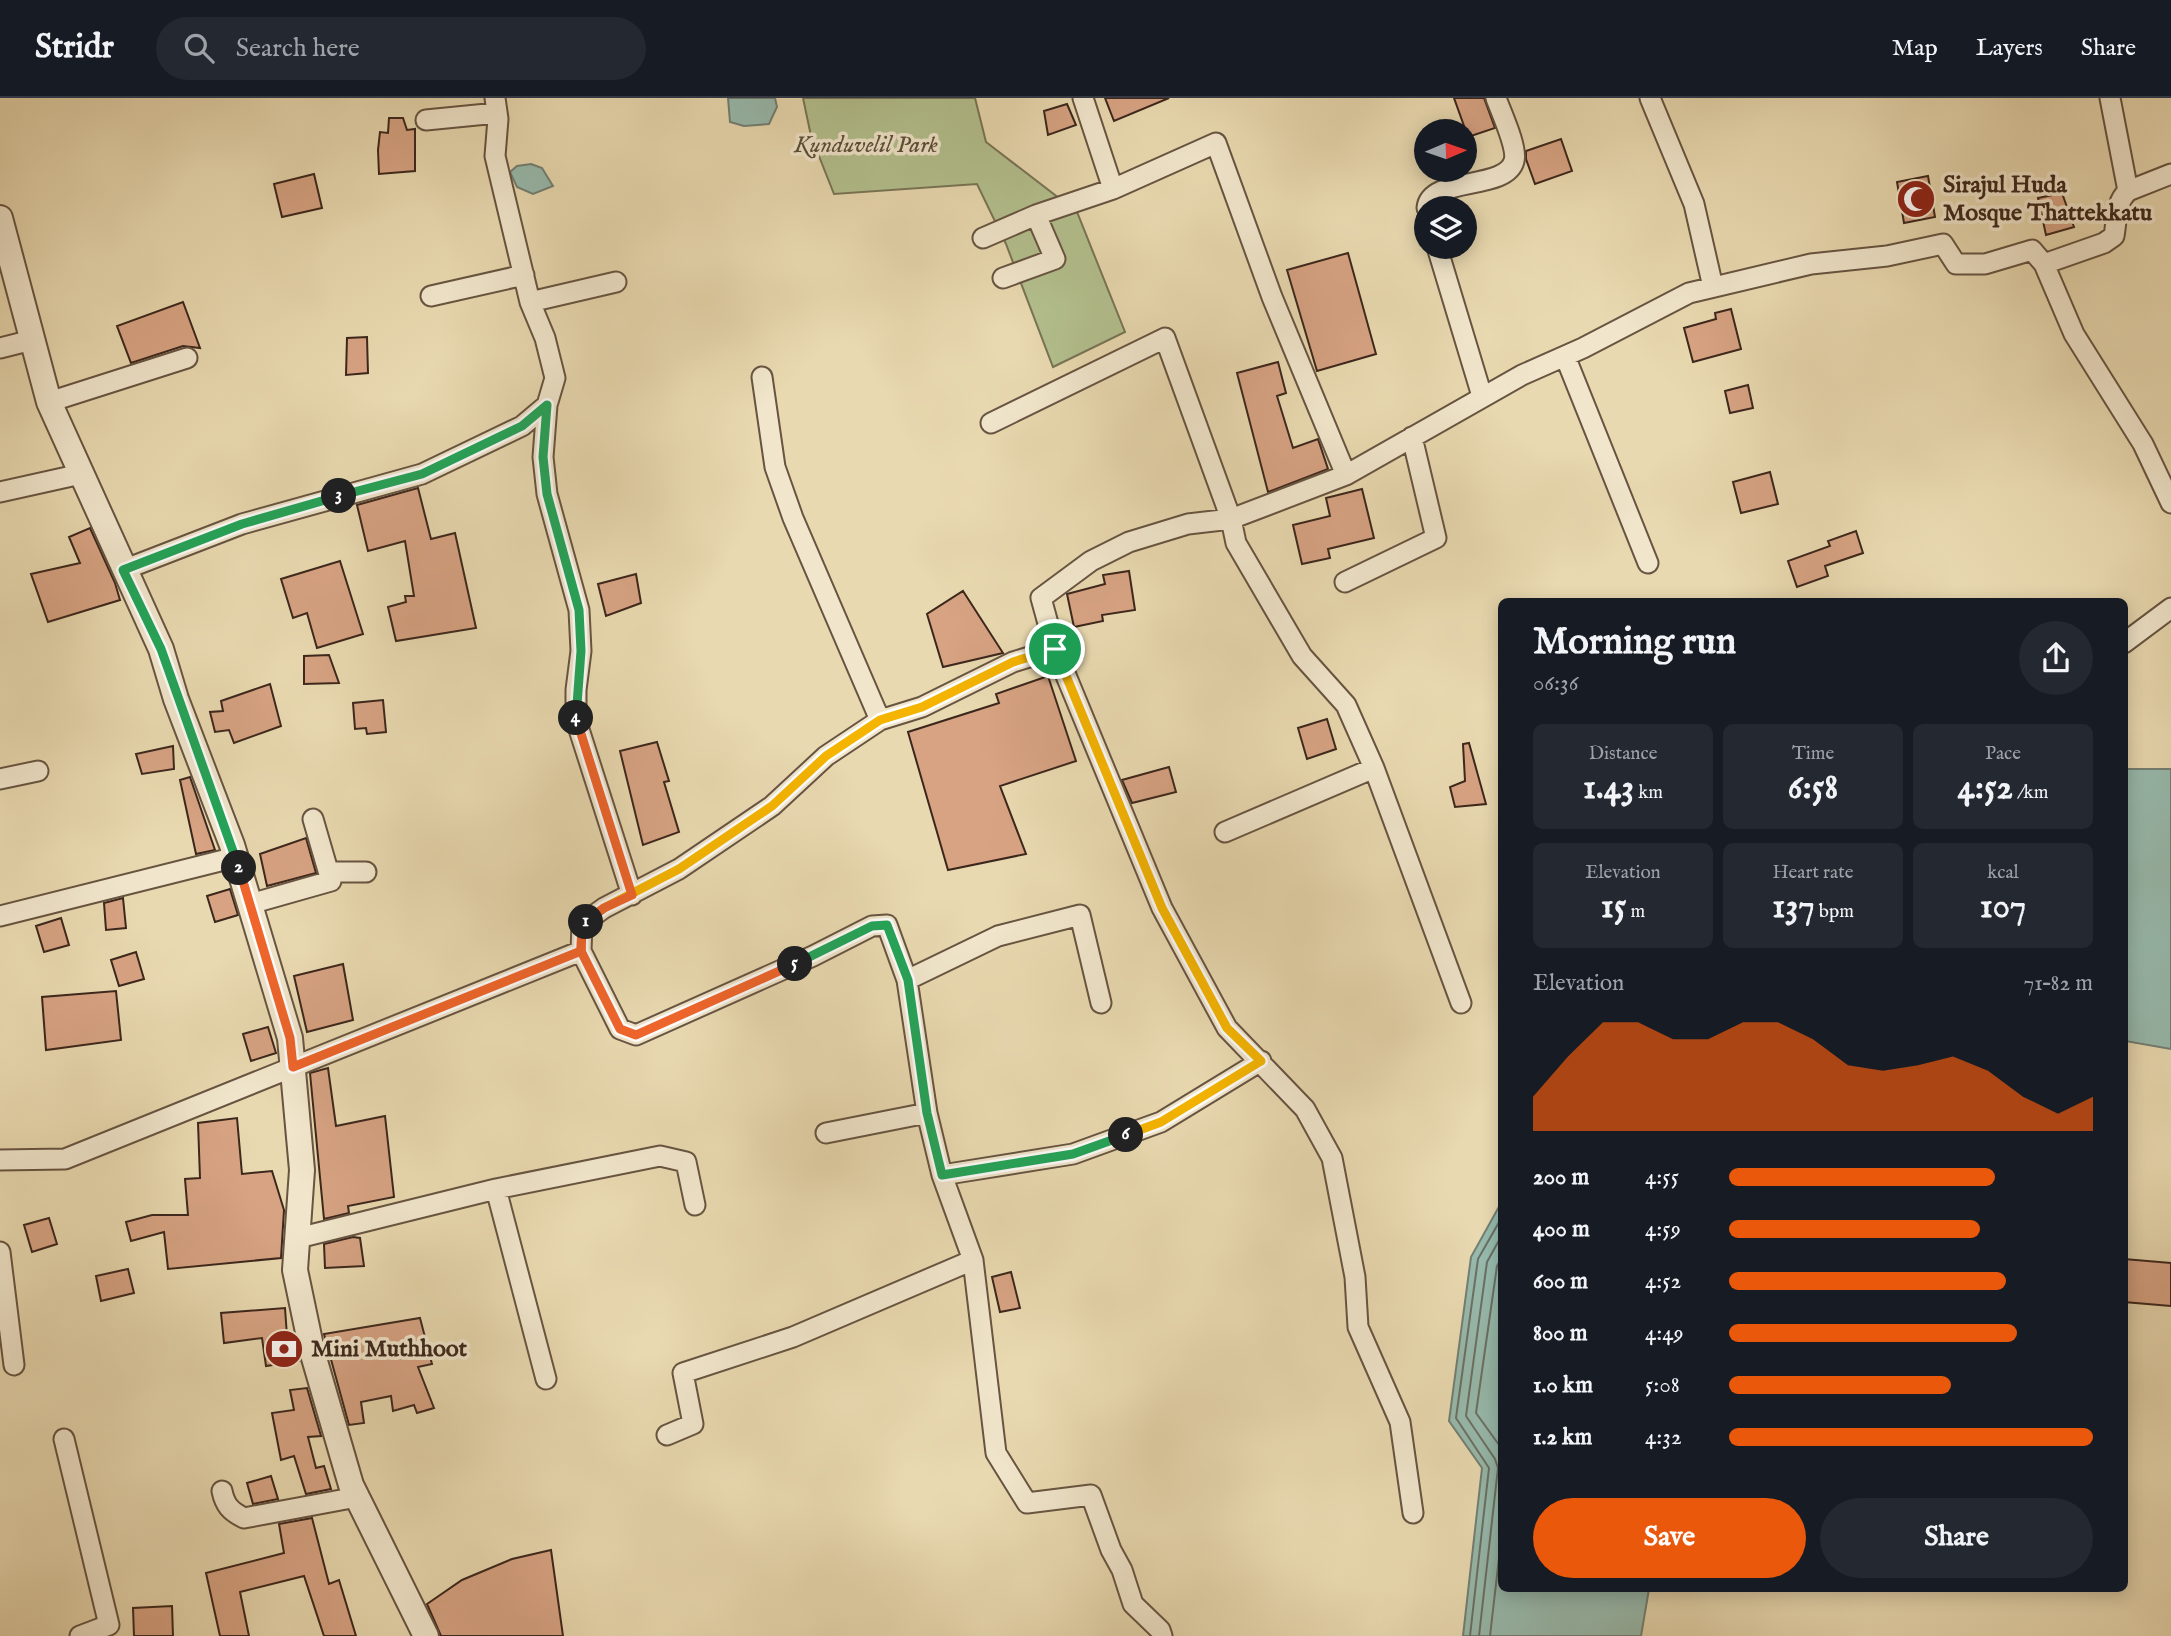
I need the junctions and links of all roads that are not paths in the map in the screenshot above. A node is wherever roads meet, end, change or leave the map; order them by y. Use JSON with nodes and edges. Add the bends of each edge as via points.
{"nodes":[{"id":1,"x":1083,"y":98,"type":"edge"},
{"id":2,"x":1496,"y":98,"type":"edge"},
{"id":3,"x":1650,"y":98,"type":"edge"},
{"id":4,"x":2110,"y":98,"type":"edge"},
{"id":5,"x":496,"y":106,"type":"edge"},
{"id":6,"x":426,"y":120,"type":"dead end"},
{"id":7,"x":2171,"y":174,"type":"edge"},
{"id":8,"x":1113,"y":189,"type":"junction"},
{"id":9,"x":2127,"y":191,"type":"junction"},
{"id":10,"x":1433,"y":196,"type":"edge"},
{"id":11,"x":1036,"y":215,"type":"junction"},
{"id":12,"x":0,"y":218,"type":"edge"},
{"id":13,"x":983,"y":238,"type":"dead end"},
{"id":14,"x":1441,"y":259,"type":"edge"},
{"id":15,"x":2044,"y":264,"type":"junction"},
{"id":16,"x":524,"y":275,"type":"junction"},
{"id":17,"x":1003,"y":278,"type":"dead end"},
{"id":18,"x":616,"y":282,"type":"dead end"},
{"id":19,"x":1713,"y":288,"type":"junction"},
{"id":20,"x":431,"y":296,"type":"dead end"},
{"id":21,"x":530,"y":302,"type":"junction"},
{"id":22,"x":32,"y":340,"type":"junction"},
{"id":23,"x":0,"y":348,"type":"edge"},
{"id":24,"x":1565,"y":356,"type":"junction"},
{"id":25,"x":187,"y":359,"type":"dead end"},
{"id":26,"x":762,"y":377,"type":"dead end"},
{"id":27,"x":1482,"y":396,"type":"junction"},
{"id":28,"x":49,"y":402,"type":"junction"},
{"id":29,"x":547,"y":405,"type":"junction"},
{"id":30,"x":991,"y":423,"type":"dead end"},
{"id":31,"x":1412,"y":437,"type":"junction"},
{"id":32,"x":81,"y":474,"type":"junction"},
{"id":33,"x":1346,"y":475,"type":"junction"},
{"id":34,"x":0,"y":492,"type":"edge"},
{"id":35,"x":2171,"y":503,"type":"edge"},
{"id":36,"x":1231,"y":519,"type":"junction"},
{"id":37,"x":1648,"y":563,"type":"dead end"},
{"id":38,"x":123,"y":570,"type":"junction"},
{"id":39,"x":1345,"y":582,"type":"dead end"},
{"id":40,"x":2171,"y":608,"type":"edge"},
{"id":41,"x":2128,"y":640,"type":"edge"},
{"id":42,"x":1055,"y":649,"type":"junction"},
{"id":43,"x":880,"y":720,"type":"junction"},
{"id":44,"x":1374,"y":768,"type":"junction"},
{"id":45,"x":38,"y":771,"type":"dead end"},
{"id":46,"x":0,"y":779,"type":"edge"},
{"id":47,"x":313,"y":819,"type":"dead end"},
{"id":48,"x":1225,"y":832,"type":"dead end"},
{"id":49,"x":236,"y":857,"type":"junction"},
{"id":50,"x":330,"y":872,"type":"junction"},
{"id":51,"x":366,"y":872,"type":"dead end"},
{"id":52,"x":632,"y":895,"type":"junction"},
{"id":53,"x":250,"y":904,"type":"junction"},
{"id":54,"x":0,"y":916,"type":"edge"},
{"id":55,"x":581,"y":951,"type":"junction"},
{"id":56,"x":908,"y":980,"type":"junction"},
{"id":57,"x":1101,"y":1003,"type":"dead end"},
{"id":58,"x":1461,"y":1003,"type":"dead end"},
{"id":59,"x":1261,"y":1061,"type":"junction"},
{"id":60,"x":293,"y":1067,"type":"junction"},
{"id":61,"x":927,"y":1113,"type":"junction"},
{"id":62,"x":825,"y":1133,"type":"dead end"},
{"id":63,"x":0,"y":1160,"type":"edge"},
{"id":64,"x":942,"y":1175,"type":"junction"},
{"id":65,"x":496,"y":1189,"type":"junction"},
{"id":66,"x":695,"y":1205,"type":"dead end"},
{"id":67,"x":298,"y":1238,"type":"junction"},
{"id":68,"x":0,"y":1252,"type":"edge"},
{"id":69,"x":973,"y":1260,"type":"junction"},
{"id":70,"x":14,"y":1365,"type":"dead end"},
{"id":71,"x":546,"y":1379,"type":"dead end"},
{"id":72,"x":667,"y":1435,"type":"dead end"},
{"id":73,"x":64,"y":1439,"type":"dead end"},
{"id":74,"x":222,"y":1490,"type":"dead end"},
{"id":75,"x":357,"y":1497,"type":"junction"},
{"id":76,"x":1413,"y":1513,"type":"dead end"},
{"id":77,"x":80,"y":1636,"type":"edge"},
{"id":78,"x":426,"y":1636,"type":"edge"},
{"id":79,"x":1162,"y":1636,"type":"edge"}],
"edges":[{"from":1,"to":8,"type":"street"},
{"from":2,"to":10,"type":"street","via":[[1514,150],[1511,168]]},
{"from":3,"to":19,"type":"street","via":[[1694,204]]},
{"from":4,"to":9,"type":"street"},
{"from":5,"to":6,"type":"street"},
{"from":5,"to":16,"type":"street","via":[[495,156]]},
{"from":7,"to":9,"type":"street"},
{"from":8,"to":11,"type":"street"},
{"from":8,"to":33,"type":"street","via":[[1216,143],[1272,298]]},
{"from":9,"to":15,"type":"street","via":[[2116,213],[2114,236]]},
{"from":11,"to":13,"type":"street"},
{"from":11,"to":17,"type":"street","via":[[1055,259]]},
{"from":12,"to":22,"type":"street"},
{"from":14,"to":27,"type":"street"},
{"from":15,"to":19,"type":"street","via":[[2032,250],[1985,264],[1956,264],[1943,244],[1811,264]]},
{"from":15,"to":35,"type":"street","via":[[2074,334],[2143,444]]},
{"from":16,"to":20,"type":"street"},
{"from":16,"to":21,"type":"street"},
{"from":18,"to":21,"type":"street"},
{"from":19,"to":24,"type":"street","via":[[1689,293]]},
{"from":21,"to":29,"type":"street","via":[[555,378]]},
{"from":22,"to":23,"type":"street"},
{"from":22,"to":28,"type":"street"},
{"from":24,"to":27,"type":"street"},
{"from":24,"to":37,"type":"street"},
{"from":25,"to":28,"type":"street"},
{"from":26,"to":43,"type":"street","via":[[775,467]]},
{"from":27,"to":31,"type":"street"},
{"from":28,"to":32,"type":"street"},
{"from":29,"to":38,"type":"street","via":[[522,426],[422,474],[242,524]]},
{"from":29,"to":52,"type":"street","via":[[543,457],[547,494],[579,610],[576,720]]},
{"from":30,"to":36,"type":"street","via":[[1165,338]]},
{"from":31,"to":33,"type":"street"},
{"from":31,"to":39,"type":"street","via":[[1436,538]]},
{"from":32,"to":34,"type":"street"},
{"from":32,"to":38,"type":"street"},
{"from":33,"to":36,"type":"street"},
{"from":36,"to":42,"type":"street","via":[[1188,524],[1129,542],[1091,561],[1041,598]]},
{"from":36,"to":44,"type":"street","via":[[1236,543],[1302,656],[1346,705]]},
{"from":38,"to":49,"type":"street","via":[[161,649]]},
{"from":40,"to":41,"type":"street"},
{"from":42,"to":43,"type":"street","via":[[1013,662],[922,707]]},
{"from":42,"to":59,"type":"street","via":[[1162,908],[1227,1028]]},
{"from":43,"to":52,"type":"street","via":[[826,756],[772,806]]},
{"from":44,"to":48,"type":"street"},
{"from":44,"to":58,"type":"street"},
{"from":45,"to":46,"type":"street"},
{"from":47,"to":50,"type":"street"},
{"from":49,"to":53,"type":"street"},
{"from":49,"to":54,"type":"street"},
{"from":50,"to":51,"type":"street"},
{"from":50,"to":53,"type":"street","via":[[331,881]]},
{"from":52,"to":55,"type":"street","via":[[582,924]]},
{"from":53,"to":60,"type":"street","via":[[290,1038]]},
{"from":55,"to":56,"type":"street","via":[[620,1029],[636,1035],[872,926],[887,925]]},
{"from":55,"to":60,"type":"street"},
{"from":56,"to":57,"type":"street","via":[[998,936],[1080,915]]},
{"from":56,"to":61,"type":"street"},
{"from":59,"to":64,"type":"street","via":[[1161,1122],[1073,1154]]},
{"from":59,"to":76,"type":"street","via":[[1305,1108],[1332,1158],[1355,1277],[1358,1327],[1400,1422]]},
{"from":60,"to":63,"type":"street","via":[[65,1159]]},
{"from":60,"to":67,"type":"street","via":[[302,1170]]},
{"from":61,"to":62,"type":"street"},
{"from":61,"to":64,"type":"street"},
{"from":64,"to":69,"type":"street"},
{"from":65,"to":66,"type":"street","via":[[660,1156],[686,1162]]},
{"from":65,"to":67,"type":"street"},
{"from":65,"to":71,"type":"street"},
{"from":67,"to":75,"type":"street","via":[[295,1270],[312,1351]]},
{"from":68,"to":70,"type":"street"},
{"from":69,"to":72,"type":"street","via":[[793,1337],[683,1373],[693,1424]]},
{"from":69,"to":79,"type":"street","via":[[996,1453],[1027,1503],[1091,1495],[1133,1604]]},
{"from":73,"to":77,"type":"street","via":[[109,1625]]},
{"from":74,"to":75,"type":"street","via":[[232,1512],[244,1518]]},
{"from":75,"to":78,"type":"street"}]}
